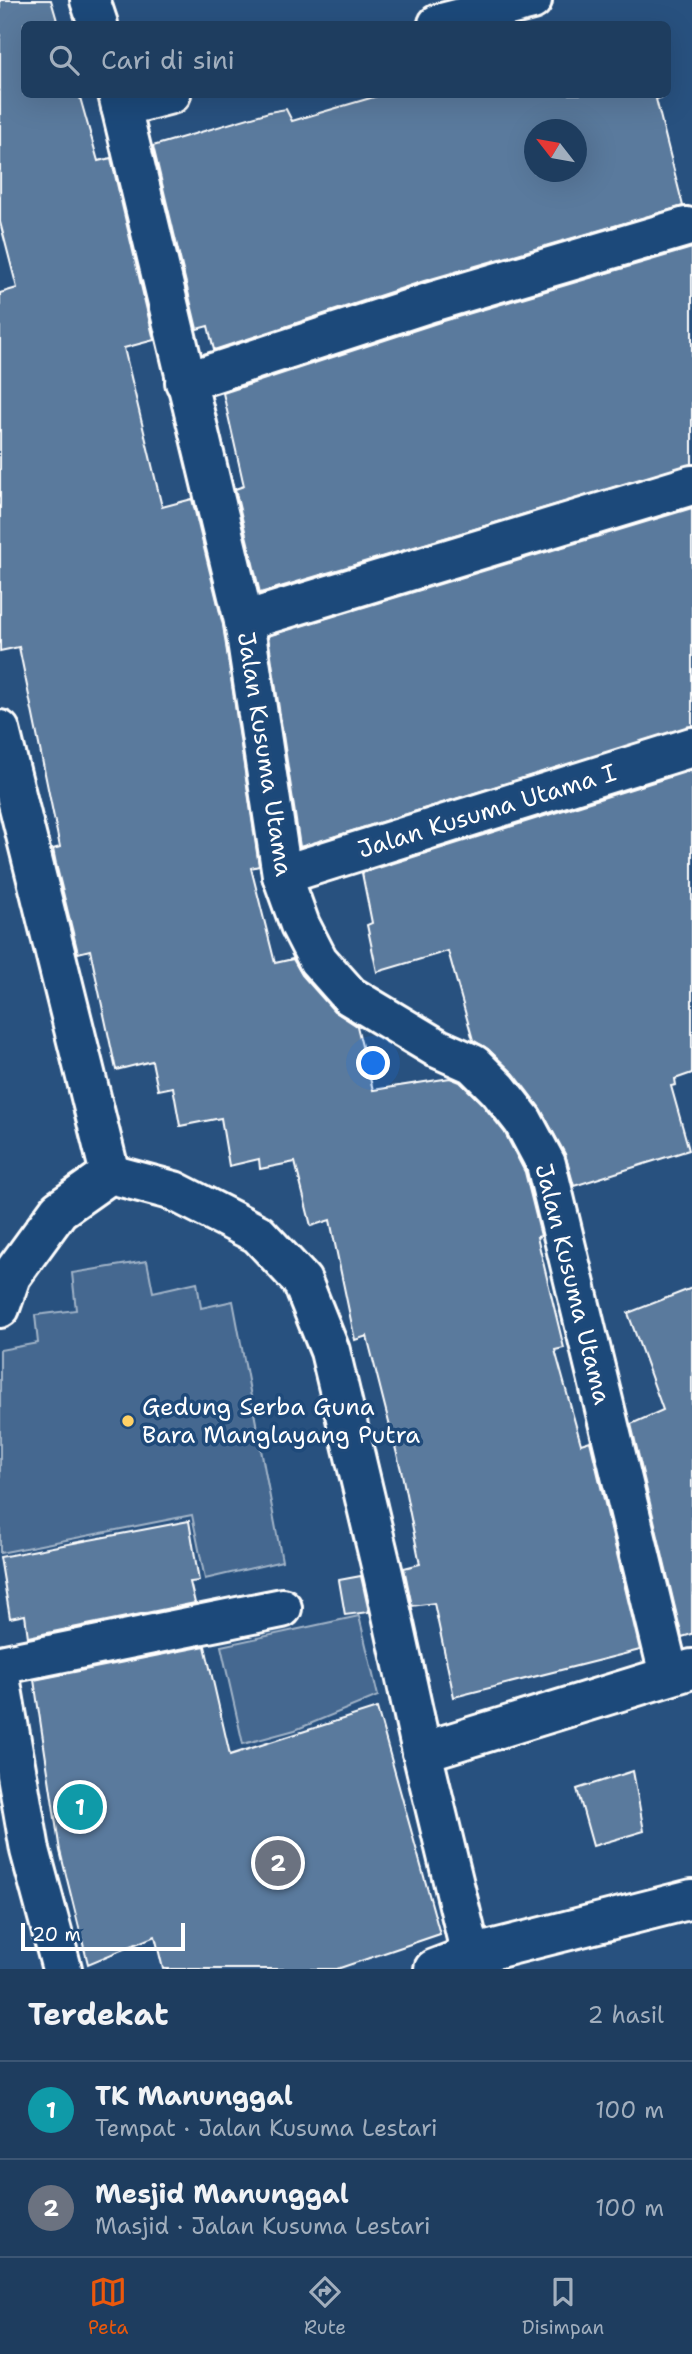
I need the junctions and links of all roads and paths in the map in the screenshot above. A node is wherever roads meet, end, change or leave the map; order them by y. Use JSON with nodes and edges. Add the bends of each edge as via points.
{"nodes":[{"id":1,"x":90,"y":0,"type":"edge"},
{"id":2,"x":532,"y":0,"type":"edge"},
{"id":3,"x":96,"y":21,"type":"edge"},
{"id":4,"x":450,"y":21,"type":"edge"},
{"id":5,"x":142,"y":98,"type":"edge"},
{"id":6,"x":120,"y":101,"type":"edge"},
{"id":7,"x":686,"y":227,"type":"dead end"},
{"id":8,"x":185,"y":382,"type":"junction"},
{"id":9,"x":692,"y":485,"type":"edge"},
{"id":10,"x":244,"y":621,"type":"junction"},
{"id":11,"x":0,"y":730,"type":"edge"},
{"id":12,"x":692,"y":747,"type":"edge"},
{"id":13,"x":282,"y":874,"type":"junction"},
{"id":14,"x":110,"y":1174,"type":"junction"},
{"id":15,"x":0,"y":1308,"type":"edge"},
{"id":16,"x":282,"y":1608,"type":"dead end"},
{"id":17,"x":0,"y":1665,"type":"edge"},
{"id":18,"x":680,"y":1672,"type":"edge"},
{"id":19,"x":0,"y":1677,"type":"edge"},
{"id":20,"x":422,"y":1752,"type":"junction"},
{"id":21,"x":15,"y":1854,"type":"edge"},
{"id":22,"x":692,"y":1899,"type":"edge"},
{"id":23,"x":471,"y":1955,"type":"junction"},
{"id":24,"x":62,"y":1969,"type":"edge"},
{"id":25,"x":434,"y":1969,"type":"edge"}],
"edges":[{"from":1,"to":3,"type":"street"},
{"from":2,"to":4,"type":"street"},
{"from":5,"to":6,"type":"street"},
{"from":6,"to":8,"type":"street","name":"Jalan Kusuma Utama"},
{"from":7,"to":8,"type":"street","via":[[431,302]]},
{"from":8,"to":10,"type":"street","name":"Jalan Kusuma Utama"},
{"from":9,"to":10,"type":"street"},
{"from":10,"to":13,"type":"street","name":"Jalan Kusuma Utama"},
{"from":11,"to":14,"type":"street"},
{"from":12,"to":13,"type":"street","name":"Jalan Kusuma Utama I"},
{"from":13,"to":18,"type":"street","name":"Jalan Kusuma Utama","via":[[308,943],[350,996],[437,1048],[474,1064],[523,1121],[546,1164]]},
{"from":14,"to":15,"type":"street","via":[[59,1210],[12,1276]]},
{"from":14,"to":20,"type":"street","via":[[174,1191],[258,1234],[302,1281],[330,1351]]},
{"from":16,"to":17,"type":"street"},
{"from":18,"to":20,"type":"street"},
{"from":19,"to":21,"type":"street"},
{"from":20,"to":23,"type":"street"},
{"from":21,"to":24,"type":"street"},
{"from":22,"to":23,"type":"street"},
{"from":23,"to":25,"type":"street"}]}
